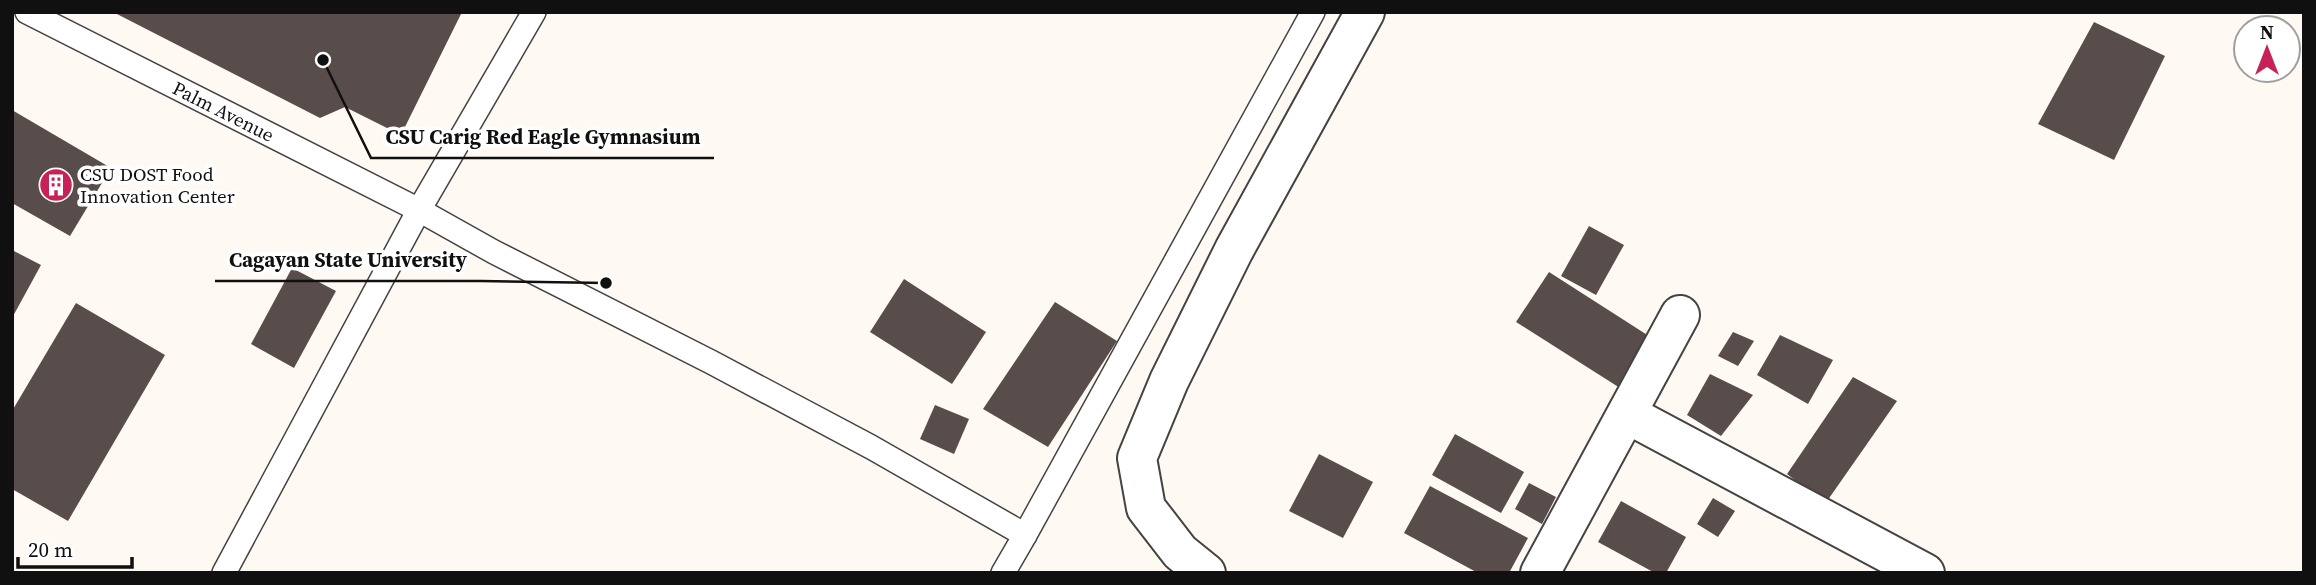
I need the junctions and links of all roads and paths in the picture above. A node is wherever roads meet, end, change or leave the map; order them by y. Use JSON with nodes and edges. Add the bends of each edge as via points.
{"nodes":[{"id":1,"x":27,"y":12,"type":"edge"},
{"id":2,"x":534,"y":12,"type":"edge"},
{"id":3,"x":1313,"y":12,"type":"edge"},
{"id":4,"x":1365,"y":12,"type":"edge"},
{"id":5,"x":419,"y":210,"type":"junction"},
{"id":6,"x":1680,"y":315,"type":"dead end"},
{"id":7,"x":1627,"y":414,"type":"junction"},
{"id":8,"x":1025,"y":535,"type":"junction"},
{"id":9,"x":224,"y":573,"type":"edge"},
{"id":10,"x":1003,"y":573,"type":"edge"},
{"id":11,"x":1206,"y":573,"type":"edge"},
{"id":12,"x":1540,"y":573,"type":"edge"},
{"id":13,"x":1925,"y":573,"type":"edge"}],
"edges":[{"from":1,"to":5,"type":"lane","name":"Palm Avenue"},
{"from":2,"to":5,"type":"lane"},
{"from":3,"to":8,"type":"lane"},
{"from":4,"to":11,"type":"street","via":[[1234,250],[1169,381],[1137,458],[1146,508],[1180,552]]},
{"from":5,"to":8,"type":"lane","name":"Palm Avenue","via":[[871,447]]},
{"from":5,"to":9,"type":"lane"},
{"from":6,"to":7,"type":"street"},
{"from":7,"to":12,"type":"street"},
{"from":7,"to":13,"type":"street"},
{"from":8,"to":10,"type":"lane"}]}
